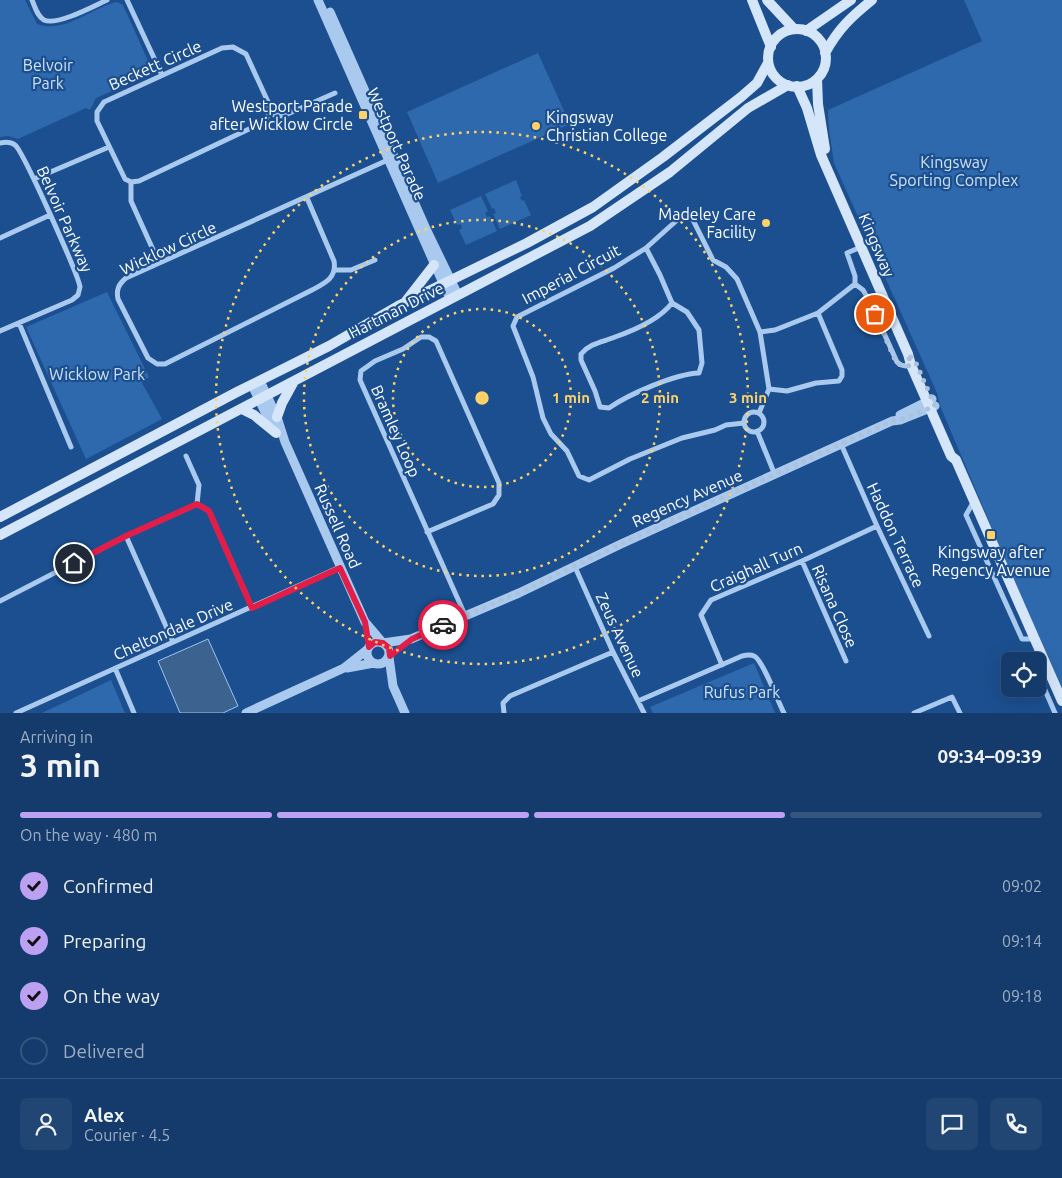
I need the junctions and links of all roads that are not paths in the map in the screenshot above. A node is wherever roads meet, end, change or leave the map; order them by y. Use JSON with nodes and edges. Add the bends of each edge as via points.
{"nodes":[{"id":1,"x":32,"y":0,"type":"edge"},
{"id":2,"x":107,"y":0,"type":"edge"},
{"id":3,"x":127,"y":0,"type":"edge"},
{"id":4,"x":318,"y":0,"type":"edge"},
{"id":5,"x":325,"y":0,"type":"edge"},
{"id":6,"x":752,"y":0,"type":"edge"},
{"id":7,"x":767,"y":0,"type":"edge"},
{"id":8,"x":851,"y":0,"type":"edge"},
{"id":9,"x":872,"y":0,"type":"edge"},
{"id":10,"x":794,"y":29,"type":"junction"},
{"id":11,"x":806,"y":31,"type":"junction"},
{"id":12,"x":771,"y":47,"type":"junction"},
{"id":13,"x":825,"y":53,"type":"junction"},
{"id":14,"x":768,"y":64,"type":"junction"},
{"id":15,"x":162,"y":75,"type":"junction"},
{"id":16,"x":816,"y":79,"type":"junction"},
{"id":17,"x":793,"y":86,"type":"junction"},
{"id":18,"x":335,"y":93,"type":"dead end"},
{"id":19,"x":269,"y":114,"type":"junction"},
{"id":20,"x":0,"y":143,"type":"edge"},
{"id":21,"x":109,"y":147,"type":"junction"},
{"id":22,"x":391,"y":158,"type":"junction"},
{"id":23,"x":830,"y":175,"type":"junction"},
{"id":24,"x":34,"y":179,"type":"junction"},
{"id":25,"x":131,"y":182,"type":"junction"},
{"id":26,"x":307,"y":198,"type":"junction"},
{"id":27,"x":50,"y":215,"type":"junction"},
{"id":28,"x":0,"y":238,"type":"edge"},
{"id":29,"x":861,"y":247,"type":"junction"},
{"id":30,"x":646,"y":248,"type":"junction"},
{"id":31,"x":375,"y":260,"type":"dead end"},
{"id":32,"x":159,"y":263,"type":"junction"},
{"id":33,"x":434,"y":265,"type":"junction"},
{"id":34,"x":335,"y":270,"type":"junction"},
{"id":35,"x":448,"y":282,"type":"junction"},
{"id":36,"x":855,"y":284,"type":"junction"},
{"id":37,"x":454,"y":297,"type":"junction"},
{"id":38,"x":672,"y":303,"type":"junction"},
{"id":39,"x":404,"y":304,"type":"junction"},
{"id":40,"x":818,"y":313,"type":"junction"},
{"id":41,"x":19,"y":323,"type":"junction"},
{"id":42,"x":0,"y":332,"type":"edge"},
{"id":43,"x":760,"y":332,"type":"junction"},
{"id":44,"x":908,"y":354,"type":"junction"},
{"id":45,"x":911,"y":365,"type":"junction"},
{"id":46,"x":294,"y":382,"type":"junction"},
{"id":47,"x":256,"y":383,"type":"junction"},
{"id":48,"x":769,"y":388,"type":"junction"},
{"id":49,"x":263,"y":398,"type":"junction"},
{"id":50,"x":931,"y":404,"type":"junction"},
{"id":51,"x":242,"y":409,"type":"junction"},
{"id":52,"x":759,"y":413,"type":"junction"},
{"id":53,"x":277,"y":417,"type":"junction"},
{"id":54,"x":744,"y":423,"type":"junction"},
{"id":55,"x":757,"y":430,"type":"junction"},
{"id":56,"x":276,"y":433,"type":"junction"},
{"id":57,"x":285,"y":442,"type":"junction"},
{"id":58,"x":841,"y":444,"type":"junction"},
{"id":59,"x":71,"y":447,"type":"dead end"},
{"id":60,"x":186,"y":456,"type":"dead end"},
{"id":61,"x":776,"y":475,"type":"junction"},
{"id":62,"x":197,"y":504,"type":"junction"},
{"id":63,"x":0,"y":517,"type":"edge"},
{"id":64,"x":877,"y":526,"type":"junction"},
{"id":65,"x":427,"y":532,"type":"junction"},
{"id":66,"x":0,"y":535,"type":"edge"},
{"id":67,"x":126,"y":536,"type":"junction"},
{"id":68,"x":802,"y":561,"type":"junction"},
{"id":69,"x":575,"y":567,"type":"junction"},
{"id":70,"x":340,"y":568,"type":"junction"},
{"id":71,"x":0,"y":601,"type":"edge"},
{"id":72,"x":252,"y":608,"type":"junction"},
{"id":73,"x":465,"y":615,"type":"junction"},
{"id":74,"x":365,"y":622,"type":"junction"},
{"id":75,"x":929,"y":636,"type":"dead end"},
{"id":76,"x":412,"y":639,"type":"junction"},
{"id":77,"x":173,"y":642,"type":"junction"},
{"id":78,"x":383,"y":642,"type":"junction"},
{"id":79,"x":368,"y":648,"type":"junction"},
{"id":80,"x":1039,"y":650,"type":"joint"},
{"id":81,"x":614,"y":652,"type":"junction"},
{"id":82,"x":389,"y":656,"type":"junction"},
{"id":83,"x":846,"y":661,"type":"dead end"},
{"id":84,"x":375,"y":664,"type":"junction"},
{"id":85,"x":722,"y":665,"type":"junction"},
{"id":86,"x":115,"y":668,"type":"junction"},
{"id":87,"x":344,"y":668,"type":"junction"},
{"id":88,"x":393,"y":686,"type":"junction"},
{"id":89,"x":1046,"y":692,"type":"edge"},
{"id":90,"x":638,"y":701,"type":"junction"},
{"id":91,"x":1062,"y":701,"type":"edge"},
{"id":92,"x":16,"y":713,"type":"edge"},
{"id":93,"x":134,"y":713,"type":"edge"},
{"id":94,"x":246,"y":713,"type":"edge"},
{"id":95,"x":404,"y":713,"type":"edge"},
{"id":96,"x":504,"y":713,"type":"edge"},
{"id":97,"x":644,"y":713,"type":"edge"},
{"id":98,"x":784,"y":713,"type":"edge"},
{"id":99,"x":914,"y":713,"type":"edge"},
{"id":100,"x":960,"y":713,"type":"edge"},
{"id":101,"x":1055,"y":713,"type":"edge"}],
"edges":[{"from":1,"to":2,"type":"street","via":[[37,13],[44,20],[53,21]]},
{"from":3,"to":15,"type":"street"},
{"from":4,"to":22,"type":"street","name":"Westport Parade"},
{"from":5,"to":22,"type":"street","name":"Westport Parade"},
{"from":6,"to":12,"type":"main road"},
{"from":7,"to":10,"type":"main road"},
{"from":8,"to":11,"type":"main road"},
{"from":9,"to":13,"type":"main road","via":[[836,33]]},
{"from":10,"to":11,"type":"main road"},
{"from":10,"to":12,"type":"main road","via":[[782,33]]},
{"from":11,"to":13,"type":"main road","via":[[819,40]]},
{"from":12,"to":14,"type":"main road"},
{"from":13,"to":16,"type":"main road","via":[[824,67]]},
{"from":14,"to":17,"type":"main road","via":[[777,78]]},
{"from":14,"to":35,"type":"main road","name":"Hartman Drive","via":[[757,84],[593,207]]},
{"from":15,"to":19,"type":"street","name":"Beckett Circle","via":[[222,48],[238,48],[246,54],[269,104]]},
{"from":15,"to":21,"type":"street","name":"Beckett Circle","via":[[107,100],[98,108],[98,121]]},
{"from":16,"to":17,"type":"main road"},
{"from":16,"to":23,"type":"main road","name":"Kingsway"},
{"from":17,"to":23,"type":"main road","name":"Kingsway","via":[[807,108]]},
{"from":17,"to":37,"type":"main road","name":"Hartman Drive","via":[[748,108],[670,172],[590,226]]},
{"from":18,"to":19,"type":"street","via":[[283,116]]},
{"from":19,"to":25,"type":"street","via":[[259,125]]},
{"from":20,"to":24,"type":"street","name":"Belvoir Parkway","via":[[15,145],[19,149]]},
{"from":21,"to":24,"type":"street"},
{"from":21,"to":25,"type":"street","name":"Beckett Circle","via":[[123,176]]},
{"from":22,"to":26,"type":"street","name":"Wicklow Circle"},
{"from":22,"to":33,"type":"street","name":"Westport Parade"},
{"from":22,"to":35,"type":"street","name":"Westport Parade"},
{"from":23,"to":29,"type":"main road","name":"Kingsway"},
{"from":24,"to":27,"type":"street","name":"Belvoir Parkway"},
{"from":25,"to":32,"type":"street","via":[[131,201]]},
{"from":26,"to":32,"type":"street","name":"Wicklow Circle"},
{"from":26,"to":34,"type":"street"},
{"from":27,"to":28,"type":"street"},
{"from":27,"to":41,"type":"street","name":"Belvoir Parkway","via":[[80,282],[80,291],[76,298]]},
{"from":29,"to":36,"type":"street","via":[[848,253]]},
{"from":29,"to":44,"type":"main road","name":"Kingsway"},
{"from":30,"to":38,"type":"street"},
{"from":30,"to":43,"type":"street","name":"Imperial Circuit","via":[[686,212],[692,216],[713,260],[737,279]]},
{"from":30,"to":54,"type":"street","name":"Imperial Circuit","via":[[614,268],[517,317],[513,326],[550,434],[567,450],[580,476],[588,480],[682,438]]},
{"from":31,"to":34,"type":"street","via":[[352,270]]},
{"from":32,"to":34,"type":"street","name":"Wicklow Circle","via":[[126,278],[116,292],[148,358],[162,365],[321,286]]},
{"from":33,"to":35,"type":"street","name":"Westport Parade"},
{"from":33,"to":39,"type":"main road"},
{"from":35,"to":37,"type":"street","name":"Westport Parade"},
{"from":35,"to":39,"type":"main road","name":"Hartman Drive"},
{"from":36,"to":40,"type":"street"},
{"from":36,"to":45,"type":"street","via":[[869,300],[896,362],[906,367]]},
{"from":37,"to":46,"type":"main road","name":"Hartman Drive"},
{"from":38,"to":38,"type":"street","via":[[655,319],[587,347],[581,354],[600,407],[609,408],[678,377],[699,373],[702,362],[699,330],[687,312]]},
{"from":39,"to":47,"type":"main road","name":"Hartman Drive"},
{"from":40,"to":43,"type":"street","via":[[775,330]]},
{"from":40,"to":48,"type":"street","via":[[842,370],[839,381],[788,391]]},
{"from":41,"to":42,"type":"street","name":"Belvoir Parkway"},
{"from":41,"to":59,"type":"street"},
{"from":43,"to":48,"type":"street","name":"Imperial Circuit"},
{"from":44,"to":45,"type":"main road","name":"Kingsway"},
{"from":44,"to":50,"type":"main road","name":"Kingsway","via":[[916,363]]},
{"from":45,"to":50,"type":"main road","name":"Kingsway"},
{"from":46,"to":49,"type":"main road","name":"Hartman Drive"},
{"from":46,"to":53,"type":"main road"},
{"from":47,"to":49,"type":"street","name":"Russell Road"},
{"from":47,"to":63,"type":"main road","name":"Hartman Drive"},
{"from":48,"to":52,"type":"street"},
{"from":49,"to":51,"type":"main road","name":"Hartman Drive"},
{"from":49,"to":53,"type":"street","name":"Russell Road"},
{"from":49,"to":56,"type":"street","name":"Russell Road"},
{"from":50,"to":58,"type":"street","name":"Regency Avenue"},
{"from":50,"to":80,"type":"main road","name":"Kingsway","via":[[951,456],[956,460]]},
{"from":51,"to":56,"type":"main road"},
{"from":51,"to":66,"type":"main road","name":"Hartman Drive"},
{"from":52,"to":54,"type":"street","name":"Imperial Circuit","via":[[748,413]]},
{"from":52,"to":55,"type":"street","via":[[763,423]]},
{"from":53,"to":57,"type":"street","name":"Russell Road"},
{"from":54,"to":55,"type":"street","via":[[750,431]]},
{"from":55,"to":61,"type":"street"},
{"from":56,"to":57,"type":"street","name":"Russell Road"},
{"from":57,"to":70,"type":"street","name":"Russell Road"},
{"from":58,"to":61,"type":"street","name":"Regency Avenue"},
{"from":58,"to":64,"type":"street","name":"Haddon Terrace"},
{"from":60,"to":62,"type":"street","via":[[199,485]]},
{"from":61,"to":69,"type":"street","name":"Regency Avenue"},
{"from":62,"to":67,"type":"street"},
{"from":62,"to":72,"type":"street","via":[[209,511]]},
{"from":64,"to":68,"type":"street","name":"Craighall Turn"},
{"from":64,"to":75,"type":"street","name":"Haddon Terrace"},
{"from":65,"to":65,"type":"street","name":"Bramley Loop","via":[[493,504],[499,495],[499,483],[436,341],[421,337],[375,361],[362,371],[360,380]]},
{"from":65,"to":73,"type":"street","name":"Bramley Loop"},
{"from":67,"to":71,"type":"street"},
{"from":67,"to":77,"type":"street"},
{"from":68,"to":83,"type":"street","name":"Risana Close"},
{"from":68,"to":85,"type":"street","name":"Craighall Turn","via":[[711,600],[701,615]]},
{"from":69,"to":73,"type":"street","name":"Regency Avenue"},
{"from":69,"to":81,"type":"street","name":"Zeus Avenue"},
{"from":70,"to":72,"type":"street","name":"Cheltondale Drive"},
{"from":70,"to":74,"type":"street","name":"Russell Road"},
{"from":72,"to":77,"type":"street","name":"Cheltondale Drive"},
{"from":73,"to":76,"type":"street","name":"Regency Avenue"},
{"from":74,"to":78,"type":"street","name":"Russell Road"},
{"from":74,"to":79,"type":"street","name":"Russell Road"},
{"from":76,"to":78,"type":"street","name":"Regency Avenue"},
{"from":76,"to":82,"type":"street","name":"Regency Avenue"},
{"from":77,"to":86,"type":"street","name":"Cheltondale Drive"},
{"from":78,"to":79,"type":"street","via":[[375,642]]},
{"from":78,"to":82,"type":"street","via":[[389,648]]},
{"from":79,"to":84,"type":"street","via":[[368,657]]},
{"from":79,"to":87,"type":"street"},
{"from":80,"to":91,"type":"main road","name":"Kingsway"},
{"from":81,"to":90,"type":"street","name":"Zeus Avenue"},
{"from":81,"to":96,"type":"street","via":[[510,696],[503,703]]},
{"from":82,"to":84,"type":"street","via":[[384,663]]},
{"from":82,"to":88,"type":"street"},
{"from":84,"to":87,"type":"street"},
{"from":84,"to":88,"type":"street"},
{"from":85,"to":90,"type":"street"},
{"from":85,"to":98,"type":"street","via":[[746,655],[758,659]]},
{"from":86,"to":92,"type":"street","name":"Cheltondale Drive"},
{"from":86,"to":93,"type":"street"},
{"from":87,"to":94,"type":"street"},
{"from":88,"to":95,"type":"street"},
{"from":89,"to":101,"type":"street"},
{"from":90,"to":97,"type":"street","name":"Zeus Avenue"},
{"from":99,"to":100,"type":"street","via":[[952,698]]}]}
